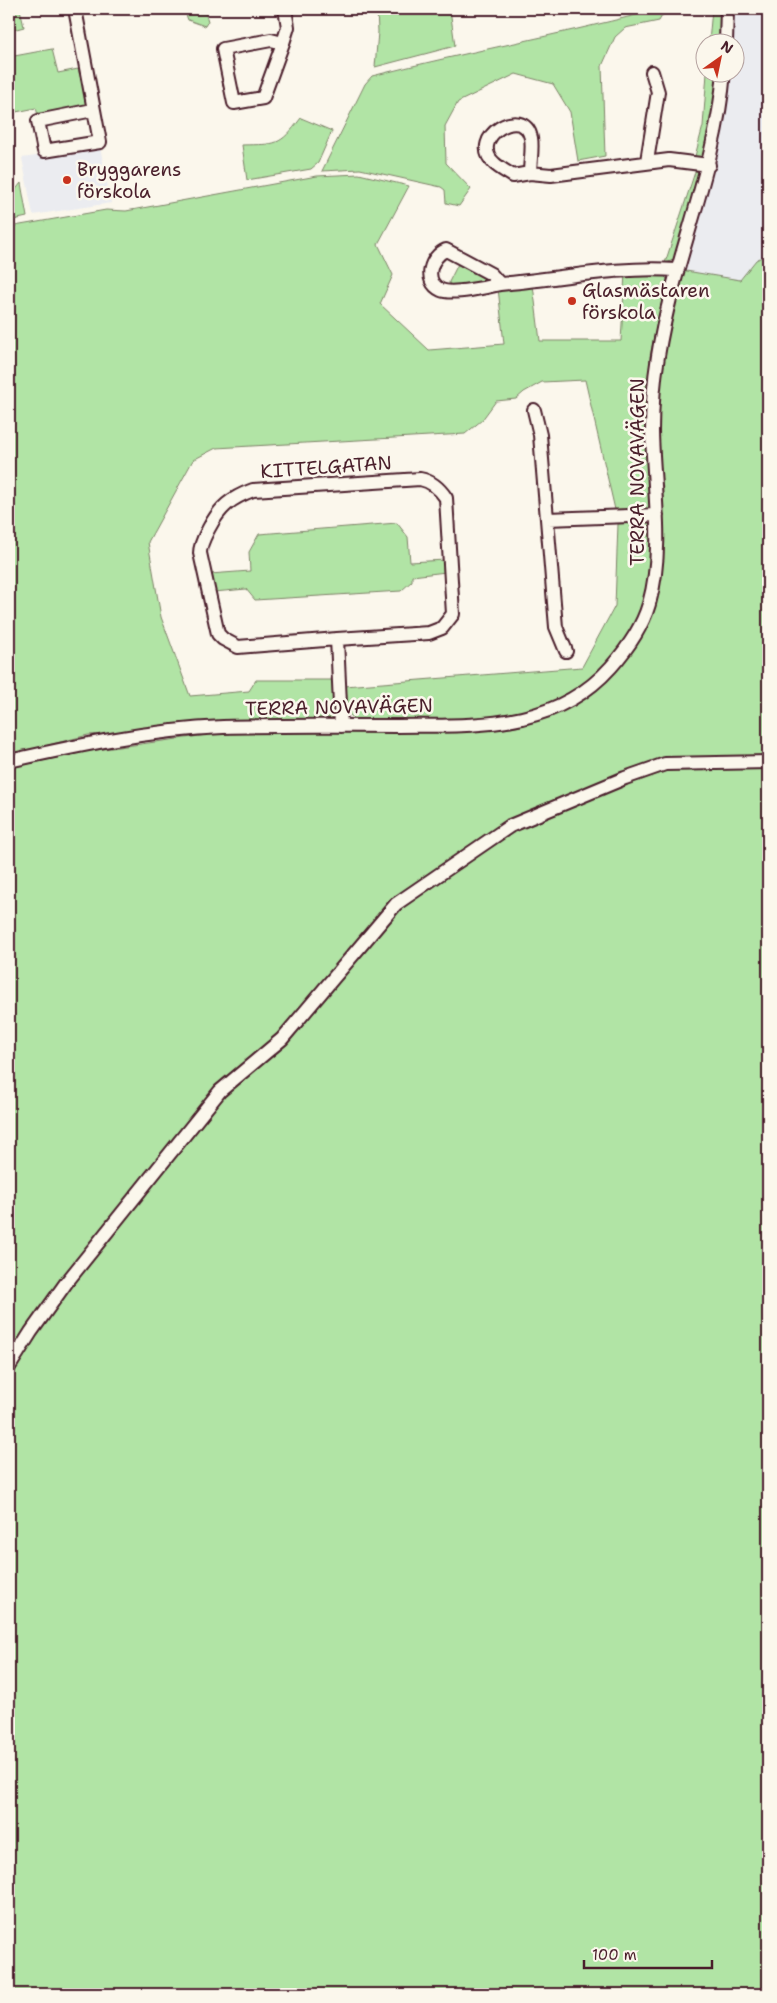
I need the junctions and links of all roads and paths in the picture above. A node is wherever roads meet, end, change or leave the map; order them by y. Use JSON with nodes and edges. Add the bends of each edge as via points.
{"nodes":[{"id":1,"x":75,"y":9,"type":"edge"},
{"id":2,"x":285,"y":9,"type":"edge"},
{"id":3,"x":727,"y":9,"type":"edge"},
{"id":4,"x":726,"y":32,"type":"edge"},
{"id":5,"x":282,"y":43,"type":"junction"},
{"id":6,"x":652,"y":72,"type":"dead end"},
{"id":7,"x":722,"y":82,"type":"edge"},
{"id":8,"x":93,"y":110,"type":"junction"},
{"id":9,"x":647,"y":161,"type":"junction"},
{"id":10,"x":709,"y":165,"type":"junction"},
{"id":11,"x":530,"y":173,"type":"junction"},
{"id":12,"x":676,"y":270,"type":"junction"},
{"id":13,"x":500,"y":284,"type":"junction"},
{"id":14,"x":534,"y":410,"type":"dead end"},
{"id":15,"x":657,"y":514,"type":"junction"},
{"id":16,"x":547,"y":519,"type":"junction"},
{"id":17,"x":336,"y":639,"type":"junction"},
{"id":18,"x":566,"y":651,"type":"dead end"},
{"id":19,"x":341,"y":726,"type":"junction"},
{"id":20,"x":9,"y":761,"type":"edge"},
{"id":21,"x":768,"y":762,"type":"edge"},
{"id":22,"x":9,"y":1367,"type":"edge"}],
"edges":[{"from":1,"to":8,"type":"street"},
{"from":2,"to":5,"type":"street","via":[[288,27]]},
{"from":3,"to":4,"type":"street"},
{"from":5,"to":5,"type":"street","via":[[271,40],[223,49],[234,103],[263,98]]},
{"from":6,"to":9,"type":"street","via":[[658,92]]},
{"from":7,"to":10,"type":"street","name":"TERRA NOVAVÄGEN"},
{"from":8,"to":8,"type":"street","via":[[38,121],[44,151],[100,142]]},
{"from":9,"to":10,"type":"street"},
{"from":9,"to":11,"type":"street","via":[[551,175]]},
{"from":10,"to":12,"type":"street","name":"TERRA NOVAVÄGEN"},
{"from":11,"to":11,"type":"street","via":[[514,176],[493,162],[487,147],[496,129],[514,123],[527,129],[531,138]]},
{"from":12,"to":13,"type":"street","via":[[653,268],[582,273]]},
{"from":12,"to":15,"type":"street","name":"TERRA NOVAVÄGEN","via":[[658,356],[652,406]]},
{"from":13,"to":13,"type":"street","via":[[451,292],[435,285],[430,269],[436,256],[446,250],[490,274]]},
{"from":14,"to":16,"type":"street","via":[[540,435]]},
{"from":15,"to":16,"type":"street"},
{"from":15,"to":19,"type":"street","name":"TERRA NOVAVÄGEN","via":[[654,579],[640,627],[612,666],[567,704],[512,721],[469,725]]},
{"from":16,"to":18,"type":"street","via":[[556,627]]},
{"from":17,"to":17,"type":"street","name":"KITTELGATAN","via":[[430,633],[442,628],[453,614],[446,498],[426,480],[253,490],[237,496],[218,511],[202,541],[200,554],[218,634],[238,647]]},
{"from":17,"to":19,"type":"street"},
{"from":19,"to":20,"type":"street","name":"TERRA NOVAVÄGEN","via":[[222,727],[141,734]]},
{"from":21,"to":22,"type":"street","via":[[666,764],[625,778],[510,826],[396,904],[282,1039],[220,1091],[66,1283]]}]}
